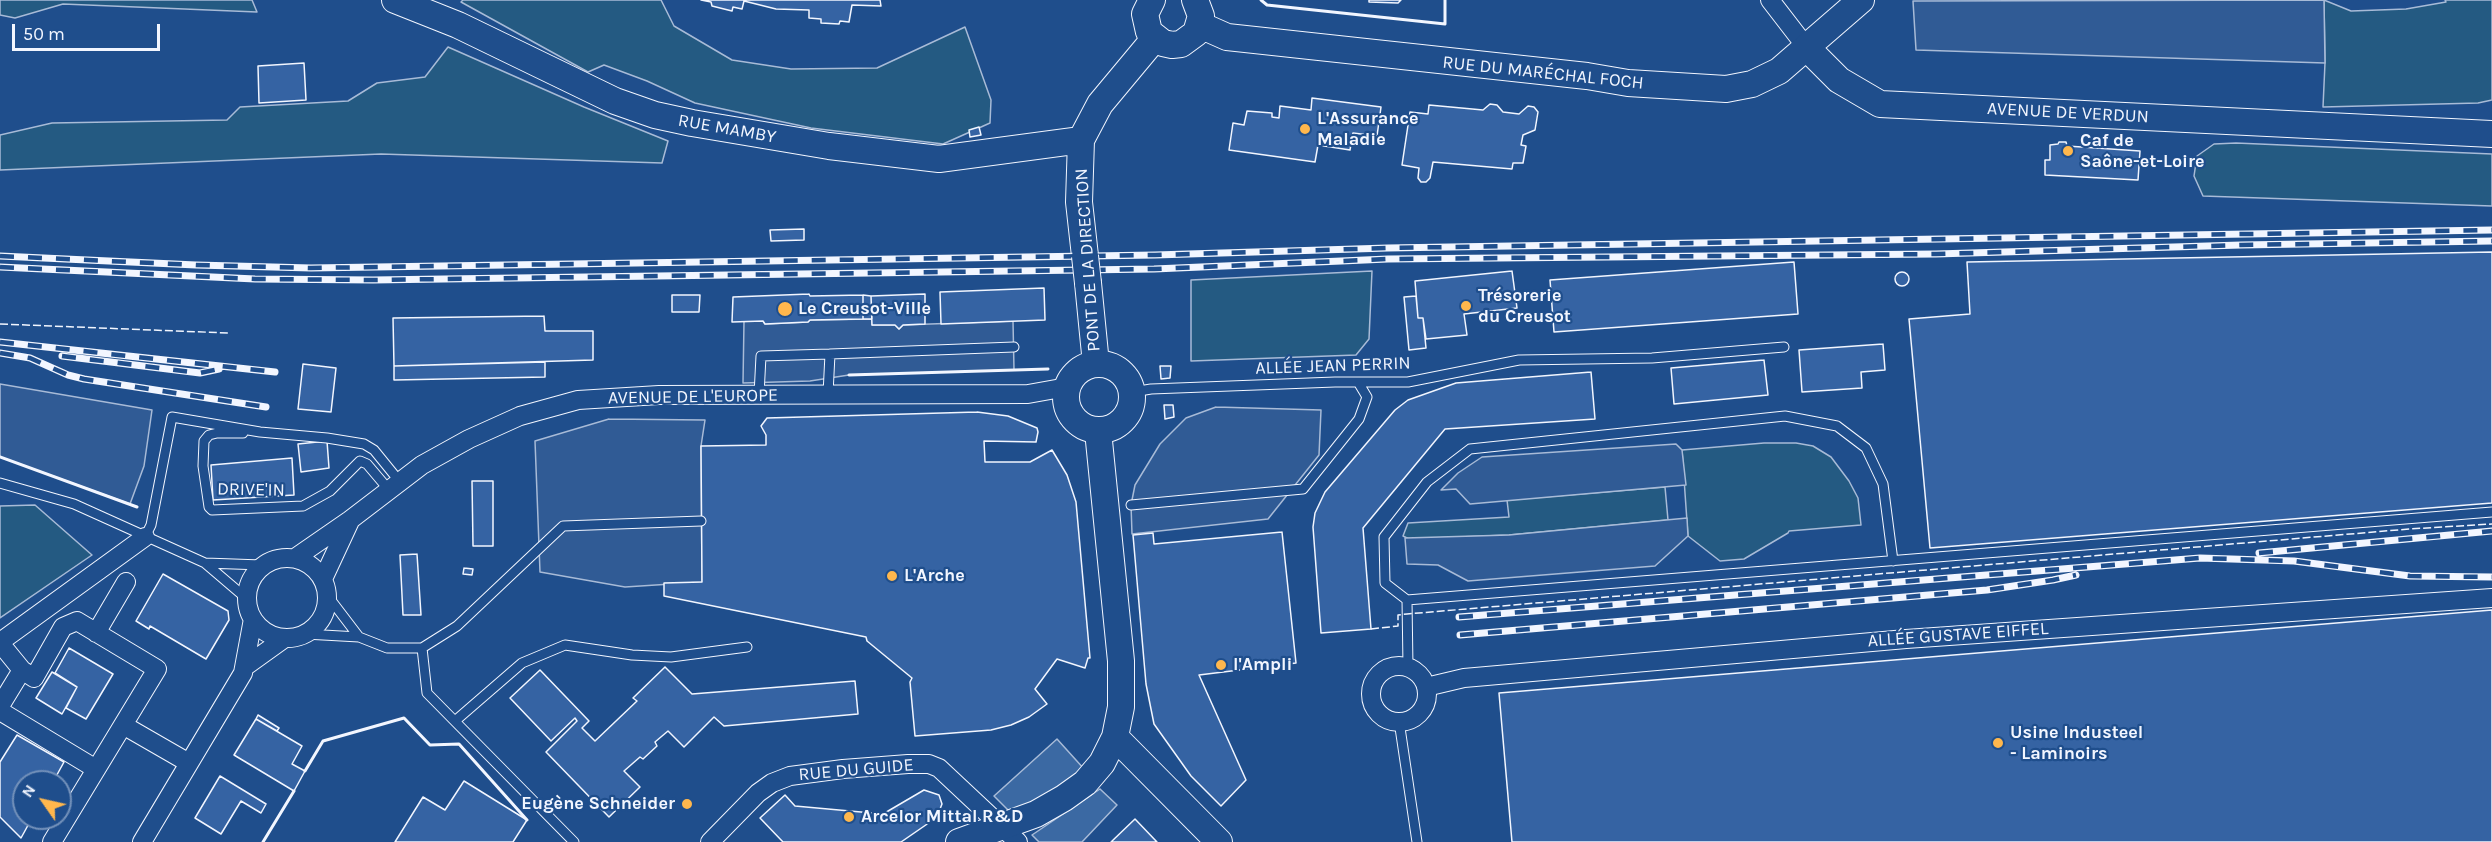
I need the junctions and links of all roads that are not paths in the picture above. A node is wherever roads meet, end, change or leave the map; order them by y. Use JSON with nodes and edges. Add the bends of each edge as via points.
{"nodes":[{"id":1,"x":395,"y":0,"type":"edge"},
{"id":2,"x":1152,"y":0,"type":"edge"},
{"id":3,"x":1195,"y":0,"type":"edge"},
{"id":4,"x":1770,"y":0,"type":"edge"},
{"id":5,"x":1861,"y":0,"type":"edge"},
{"id":6,"x":1200,"y":25,"type":"junction"},
{"id":7,"x":1155,"y":38,"type":"junction"},
{"id":8,"x":1807,"y":48,"type":"junction"},
{"id":9,"x":2492,"y":134,"type":"edge"},
{"id":10,"x":1081,"y":140,"type":"junction"},
{"id":11,"x":1014,"y":347,"type":"dead end"},
{"id":12,"x":1784,"y":347,"type":"dead end"},
{"id":13,"x":830,"y":354,"type":"junction"},
{"id":14,"x":1095,"y":355,"type":"junction"},
{"id":15,"x":1358,"y":382,"type":"junction"},
{"id":16,"x":1067,"y":387,"type":"junction"},
{"id":17,"x":1133,"y":392,"type":"junction"},
{"id":18,"x":759,"y":394,"type":"junction"},
{"id":19,"x":828,"y":394,"type":"junction"},
{"id":20,"x":1098,"y":431,"type":"junction"},
{"id":21,"x":260,"y":432,"type":"junction"},
{"id":22,"x":0,"y":483,"type":"edge"},
{"id":23,"x":395,"y":486,"type":"junction"},
{"id":24,"x":1131,"y":505,"type":"dead end"},
{"id":25,"x":2492,"y":512,"type":"edge"},
{"id":26,"x":350,"y":520,"type":"junction"},
{"id":27,"x":701,"y":521,"type":"dead end"},
{"id":28,"x":146,"y":537,"type":"junction"},
{"id":29,"x":295,"y":558,"type":"junction"},
{"id":30,"x":1893,"y":561,"type":"junction"},
{"id":31,"x":205,"y":563,"type":"junction"},
{"id":32,"x":262,"y":565,"type":"junction"},
{"id":33,"x":126,"y":582,"type":"dead end"},
{"id":34,"x":325,"y":587,"type":"junction"},
{"id":35,"x":246,"y":598,"type":"junction"},
{"id":36,"x":2492,"y":598,"type":"edge"},
{"id":37,"x":1407,"y":600,"type":"junction"},
{"id":38,"x":253,"y":619,"type":"junction"},
{"id":39,"x":96,"y":633,"type":"junction"},
{"id":40,"x":305,"y":634,"type":"junction"},
{"id":41,"x":359,"y":637,"type":"junction"},
{"id":42,"x":285,"y":638,"type":"junction"},
{"id":43,"x":0,"y":643,"type":"edge"},
{"id":44,"x":747,"y":647,"type":"dead end"},
{"id":45,"x":422,"y":648,"type":"junction"},
{"id":46,"x":246,"y":666,"type":"junction"},
{"id":47,"x":1408,"y":667,"type":"junction"},
{"id":48,"x":22,"y":670,"type":"junction"},
{"id":49,"x":1426,"y":687,"type":"junction"},
{"id":50,"x":0,"y":706,"type":"edge"},
{"id":51,"x":0,"y":711,"type":"edge"},
{"id":52,"x":454,"y":721,"type":"junction"},
{"id":53,"x":1400,"y":722,"type":"junction"},
{"id":54,"x":123,"y":725,"type":"junction"},
{"id":55,"x":1115,"y":737,"type":"junction"},
{"id":56,"x":189,"y":764,"type":"junction"},
{"id":57,"x":96,"y":770,"type":"junction"},
{"id":58,"x":1010,"y":834,"type":"edge"},
{"id":59,"x":716,"y":840,"type":"edge"},
{"id":60,"x":961,"y":841,"type":"edge"},
{"id":61,"x":52,"y":842,"type":"edge"},
{"id":62,"x":142,"y":842,"type":"edge"},
{"id":63,"x":574,"y":842,"type":"edge"},
{"id":64,"x":1219,"y":842,"type":"edge"},
{"id":65,"x":1417,"y":842,"type":"edge"}],
"edges":[{"from":1,"to":10,"type":"main road","name":"RUE MAMBY","via":[[475,33],[615,101],[692,123],[829,146],[939,159]]},
{"from":2,"to":7,"type":"main road","via":[[1145,14]]},
{"from":3,"to":6,"type":"main road"},
{"from":4,"to":8,"type":"street"},
{"from":5,"to":8,"type":"main road","name":"RUE DU MARÉCHAL FOCH"},
{"from":6,"to":7,"type":"main road","via":[[1181,44],[1163,43]]},
{"from":6,"to":8,"type":"main road","name":"RUE DU MARÉCHAL FOCH","via":[[1227,37],[1694,88],[1726,89],[1752,84],[1779,71]]},
{"from":7,"to":10,"type":"main road","name":"PONT DE LA DIRECTION","via":[[1100,104]]},
{"from":8,"to":9,"type":"main road","name":"AVENUE DE VERDUN","via":[[1839,80],[1880,104]]},
{"from":10,"to":14,"type":"main road","name":"PONT DE LA DIRECTION","bridge":true,"via":[[1080,201]]},
{"from":11,"to":13,"type":"lane"},
{"from":12,"to":15,"type":"lane","name":"ALLÉE JEAN PERRIN","via":[[1652,358],[1520,360],[1408,382]]},
{"from":13,"to":18,"type":"lane","via":[[761,356]]},
{"from":13,"to":19,"type":"lane"},
{"from":14,"to":16,"type":"main road"},
{"from":14,"to":17,"type":"main road","via":[[1116,368],[1130,382]]},
{"from":15,"to":17,"type":"lane","name":"ALLÉE JEAN PERRIN"},
{"from":15,"to":24,"type":"lane","via":[[1367,397],[1359,419],[1303,489]]},
{"from":16,"to":19,"type":"street","name":"AVENUE DE L'EUROPE","via":[[1028,394]]},
{"from":16,"to":20,"type":"main road","via":[[1072,417]]},
{"from":17,"to":20,"type":"main road","via":[[1124,420]]},
{"from":18,"to":19,"type":"street","name":"AVENUE DE L'EUROPE"},
{"from":18,"to":23,"type":"street","name":"AVENUE DE L'EUROPE","via":[[578,400],[520,416],[469,439],[422,465]]},
{"from":20,"to":55,"type":"main road","via":[[1121,661],[1121,707]]},
{"from":21,"to":23,"type":"lane","via":[[364,444],[374,450]]},
{"from":21,"to":23,"type":"lane","name":"DRIVE'IN","via":[[217,433],[204,441],[203,466],[212,510],[303,506],[330,491],[360,461]]},
{"from":21,"to":28,"type":"lane","via":[[172,417]]},
{"from":22,"to":28,"type":"lane","via":[[74,504]]},
{"from":23,"to":26,"type":"street","name":"AVENUE DE L'EUROPE"},
{"from":25,"to":30,"type":"lane"},
{"from":26,"to":29,"type":"street","name":"AVENUE DE L'EUROPE"},
{"from":26,"to":34,"type":"street","name":"AVENUE DE L'EUROPE"},
{"from":27,"to":45,"type":"lane","via":[[563,526],[457,626]]},
{"from":28,"to":31,"type":"lane"},
{"from":28,"to":43,"type":"street"},
{"from":29,"to":32,"type":"street","via":[[283,557]]},
{"from":29,"to":34,"type":"street","via":[[316,569]]},
{"from":30,"to":37,"type":"lane"},
{"from":30,"to":37,"type":"lane","via":[[1883,484],[1866,448],[1838,426],[1785,416],[1470,449],[1427,482],[1384,537],[1385,583]]},
{"from":31,"to":32,"type":"lane"},
{"from":31,"to":35,"type":"lane"},
{"from":32,"to":35,"type":"street","via":[[248,586]]},
{"from":33,"to":39,"type":"street"},
{"from":34,"to":40,"type":"street","via":[[322,618]]},
{"from":34,"to":41,"type":"lane"},
{"from":35,"to":38,"type":"street"},
{"from":36,"to":49,"type":"street","name":"ALLÉE GUSTAVE EIFFEL","via":[[1906,639],[1464,678]]},
{"from":37,"to":47,"type":"lane"},
{"from":38,"to":42,"type":"street","via":[[267,633]]},
{"from":38,"to":46,"type":"street"},
{"from":39,"to":48,"type":"street","via":[[77,621],[63,627],[34,678]]},
{"from":39,"to":54,"type":"street","via":[[157,669]]},
{"from":40,"to":41,"type":"lane"},
{"from":40,"to":42,"type":"street"},
{"from":41,"to":45,"type":"lane","via":[[387,648]]},
{"from":42,"to":46,"type":"street"},
{"from":43,"to":48,"type":"street"},
{"from":44,"to":52,"type":"lane","via":[[671,657],[565,645],[522,663]]},
{"from":45,"to":52,"type":"lane","via":[[427,693]]},
{"from":46,"to":56,"type":"street"},
{"from":47,"to":49,"type":"street","via":[[1422,678]]},
{"from":47,"to":53,"type":"street","via":[[1382,671],[1371,694],[1377,710]]},
{"from":48,"to":50,"type":"street"},
{"from":49,"to":53,"type":"street","via":[[1421,711]]},
{"from":51,"to":57,"type":"street"},
{"from":52,"to":63,"type":"lane"},
{"from":53,"to":65,"type":"lane"},
{"from":54,"to":56,"type":"street"},
{"from":54,"to":57,"type":"street"},
{"from":55,"to":58,"type":"main road","via":[[1102,763],[1085,783]]},
{"from":55,"to":64,"type":"main road"},
{"from":56,"to":62,"type":"street"},
{"from":57,"to":61,"type":"street"},
{"from":58,"to":59,"type":"street","name":"RUE DU GUIDE","via":[[939,768],[908,764],[843,768],[790,776],[772,783]]},
{"from":58,"to":60,"type":"main road"}]}
